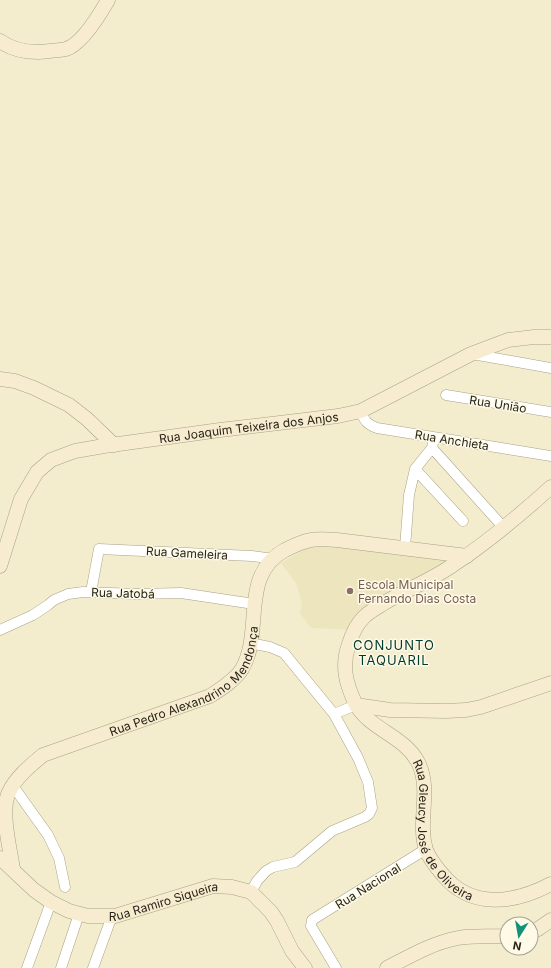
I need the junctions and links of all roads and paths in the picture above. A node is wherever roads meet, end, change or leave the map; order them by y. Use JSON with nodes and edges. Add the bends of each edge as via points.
{"nodes":[{"id":1,"x":108,"y":0,"type":"edge"},
{"id":2,"x":0,"y":41,"type":"edge"},
{"id":3,"x":551,"y":336,"type":"edge"},
{"id":4,"x":471,"y":354,"type":"junction"},
{"id":5,"x":551,"y":368,"type":"edge"},
{"id":6,"x":0,"y":379,"type":"edge"},
{"id":7,"x":446,"y":395,"type":"dead end"},
{"id":8,"x":361,"y":411,"type":"junction"},
{"id":9,"x":551,"y":412,"type":"edge"},
{"id":10,"x":433,"y":443,"type":"junction"},
{"id":11,"x":114,"y":444,"type":"junction"},
{"id":12,"x":551,"y":456,"type":"edge"},
{"id":13,"x":415,"y":469,"type":"junction"},
{"id":14,"x":551,"y":487,"type":"edge"},
{"id":15,"x":463,"y":521,"type":"dead end"},
{"id":16,"x":504,"y":528,"type":"junction"},
{"id":17,"x":406,"y":548,"type":"junction"},
{"id":18,"x":467,"y":556,"type":"junction"},
{"id":19,"x":274,"y":559,"type":"junction"},
{"id":20,"x":0,"y":566,"type":"edge"},
{"id":21,"x":91,"y":592,"type":"junction"},
{"id":22,"x":254,"y":604,"type":"junction"},
{"id":23,"x":0,"y":630,"type":"edge"},
{"id":24,"x":250,"y":643,"type":"junction"},
{"id":25,"x":551,"y":683,"type":"edge"},
{"id":26,"x":356,"y":705,"type":"junction"},
{"id":27,"x":334,"y":714,"type":"junction"},
{"id":28,"x":12,"y":786,"type":"junction"},
{"id":29,"x":426,"y":849,"type":"junction"},
{"id":30,"x":0,"y":858,"type":"edge"},
{"id":31,"x":13,"y":869,"type":"junction"},
{"id":32,"x":551,"y":884,"type":"edge"},
{"id":33,"x":65,"y":887,"type":"dead end"},
{"id":34,"x":252,"y":892,"type":"junction"},
{"id":35,"x":51,"y":902,"type":"junction"},
{"id":36,"x":79,"y":914,"type":"junction"},
{"id":37,"x":112,"y":916,"type":"junction"},
{"id":38,"x":551,"y":920,"type":"edge"},
{"id":39,"x":539,"y":928,"type":"edge"},
{"id":40,"x":499,"y":936,"type":"edge"},
{"id":41,"x":27,"y":968,"type":"edge"},
{"id":42,"x":61,"y":968,"type":"edge"},
{"id":43,"x":93,"y":968,"type":"edge"},
{"id":44,"x":305,"y":968,"type":"edge"},
{"id":45,"x":336,"y":968,"type":"edge"},
{"id":46,"x":387,"y":968,"type":"edge"}],
"edges":[{"from":1,"to":2,"type":"street","via":[[81,38],[67,48],[28,52],[6,46]]},
{"from":3,"to":4,"type":"street","name":"Rua Joaquim Teixeira dos Anjos","via":[[508,340]]},
{"from":4,"to":5,"type":"street"},
{"from":4,"to":8,"type":"street","name":"Rua Joaquim Teixeira dos Anjos"},
{"from":6,"to":11,"type":"street","via":[[34,388],[69,405]]},
{"from":7,"to":9,"type":"street","name":"Rua União"},
{"from":8,"to":10,"type":"street","name":"Rua Anchieta","via":[[364,420],[372,426]]},
{"from":8,"to":11,"type":"street","name":"Rua Joaquim Teixeira dos Anjos"},
{"from":10,"to":12,"type":"street","name":"Rua Anchieta"},
{"from":10,"to":13,"type":"street"},
{"from":10,"to":16,"type":"street"},
{"from":11,"to":20,"type":"street","name":"Rua Joaquim Teixeira dos Anjos","via":[[61,455],[37,472],[21,499]]},
{"from":13,"to":15,"type":"street"},
{"from":13,"to":17,"type":"street","via":[[409,495]]},
{"from":14,"to":16,"type":"street","name":"Rua Gleucy José de Oliveira"},
{"from":16,"to":18,"type":"street","name":"Rua Gleucy José de Oliveira"},
{"from":17,"to":18,"type":"street","name":"Rua Pedro Alexandrino Mendonça"},
{"from":17,"to":19,"type":"street","name":"Rua Pedro Alexandrino Mendonça","via":[[316,538],[300,542]]},
{"from":18,"to":26,"type":"street","name":"Rua Gleucy José de Oliveira","via":[[442,573],[375,609],[357,626],[348,645],[345,668],[349,689]]},
{"from":19,"to":21,"type":"street","name":"Rua Gameleira","via":[[99,549]]},
{"from":19,"to":22,"type":"street","name":"Rua Pedro Alexandrino Mendonça","via":[[262,573]]},
{"from":21,"to":22,"type":"street","name":"Rua Jatobá","via":[[181,593]]},
{"from":21,"to":23,"type":"street","name":"Rua Jatobá","via":[[60,597],[33,615]]},
{"from":22,"to":24,"type":"street","name":"Rua Pedro Alexandrino Mendonça"},
{"from":24,"to":27,"type":"street","via":[[284,652]]},
{"from":24,"to":28,"type":"street","name":"Rua Pedro Alexandrino Mendonça","via":[[242,669],[215,693],[43,755]]},
{"from":25,"to":26,"type":"street","via":[[466,710],[390,710]]},
{"from":26,"to":27,"type":"street"},
{"from":26,"to":29,"type":"street","name":"Rua Gleucy José de Oliveira","via":[[367,719],[409,750],[422,771]]},
{"from":27,"to":34,"type":"street","via":[[368,782],[371,811],[365,817],[332,831],[295,862],[266,872],[257,881]]},
{"from":28,"to":31,"type":"street","name":"Rua Pedro Alexandrino Mendonça","via":[[7,799],[6,825]]},
{"from":28,"to":33,"type":"street","via":[[48,835],[59,858]]},
{"from":29,"to":32,"type":"street","name":"Rua Gleucy José de Oliveira","via":[[446,879],[458,889],[484,900],[514,899]]},
{"from":29,"to":45,"type":"street","name":"Rua Nacional","via":[[312,920],[311,926]]},
{"from":30,"to":31,"type":"street","name":"Rua Ramiro Siqueira"},
{"from":31,"to":35,"type":"street","name":"Rua Ramiro Siqueira","via":[[34,890]]},
{"from":34,"to":37,"type":"street","name":"Rua Ramiro Siqueira","via":[[232,886],[213,886]]},
{"from":34,"to":44,"type":"street","name":"Rua Ramiro Siqueira","via":[[271,912],[292,951]]},
{"from":35,"to":36,"type":"street","name":"Rua Ramiro Siqueira"},
{"from":35,"to":41,"type":"street"},
{"from":36,"to":37,"type":"street","name":"Rua Ramiro Siqueira"},
{"from":36,"to":42,"type":"street"},
{"from":37,"to":43,"type":"street"},
{"from":38,"to":39,"type":"street"},
{"from":40,"to":46,"type":"street","via":[[446,940]]}]}
